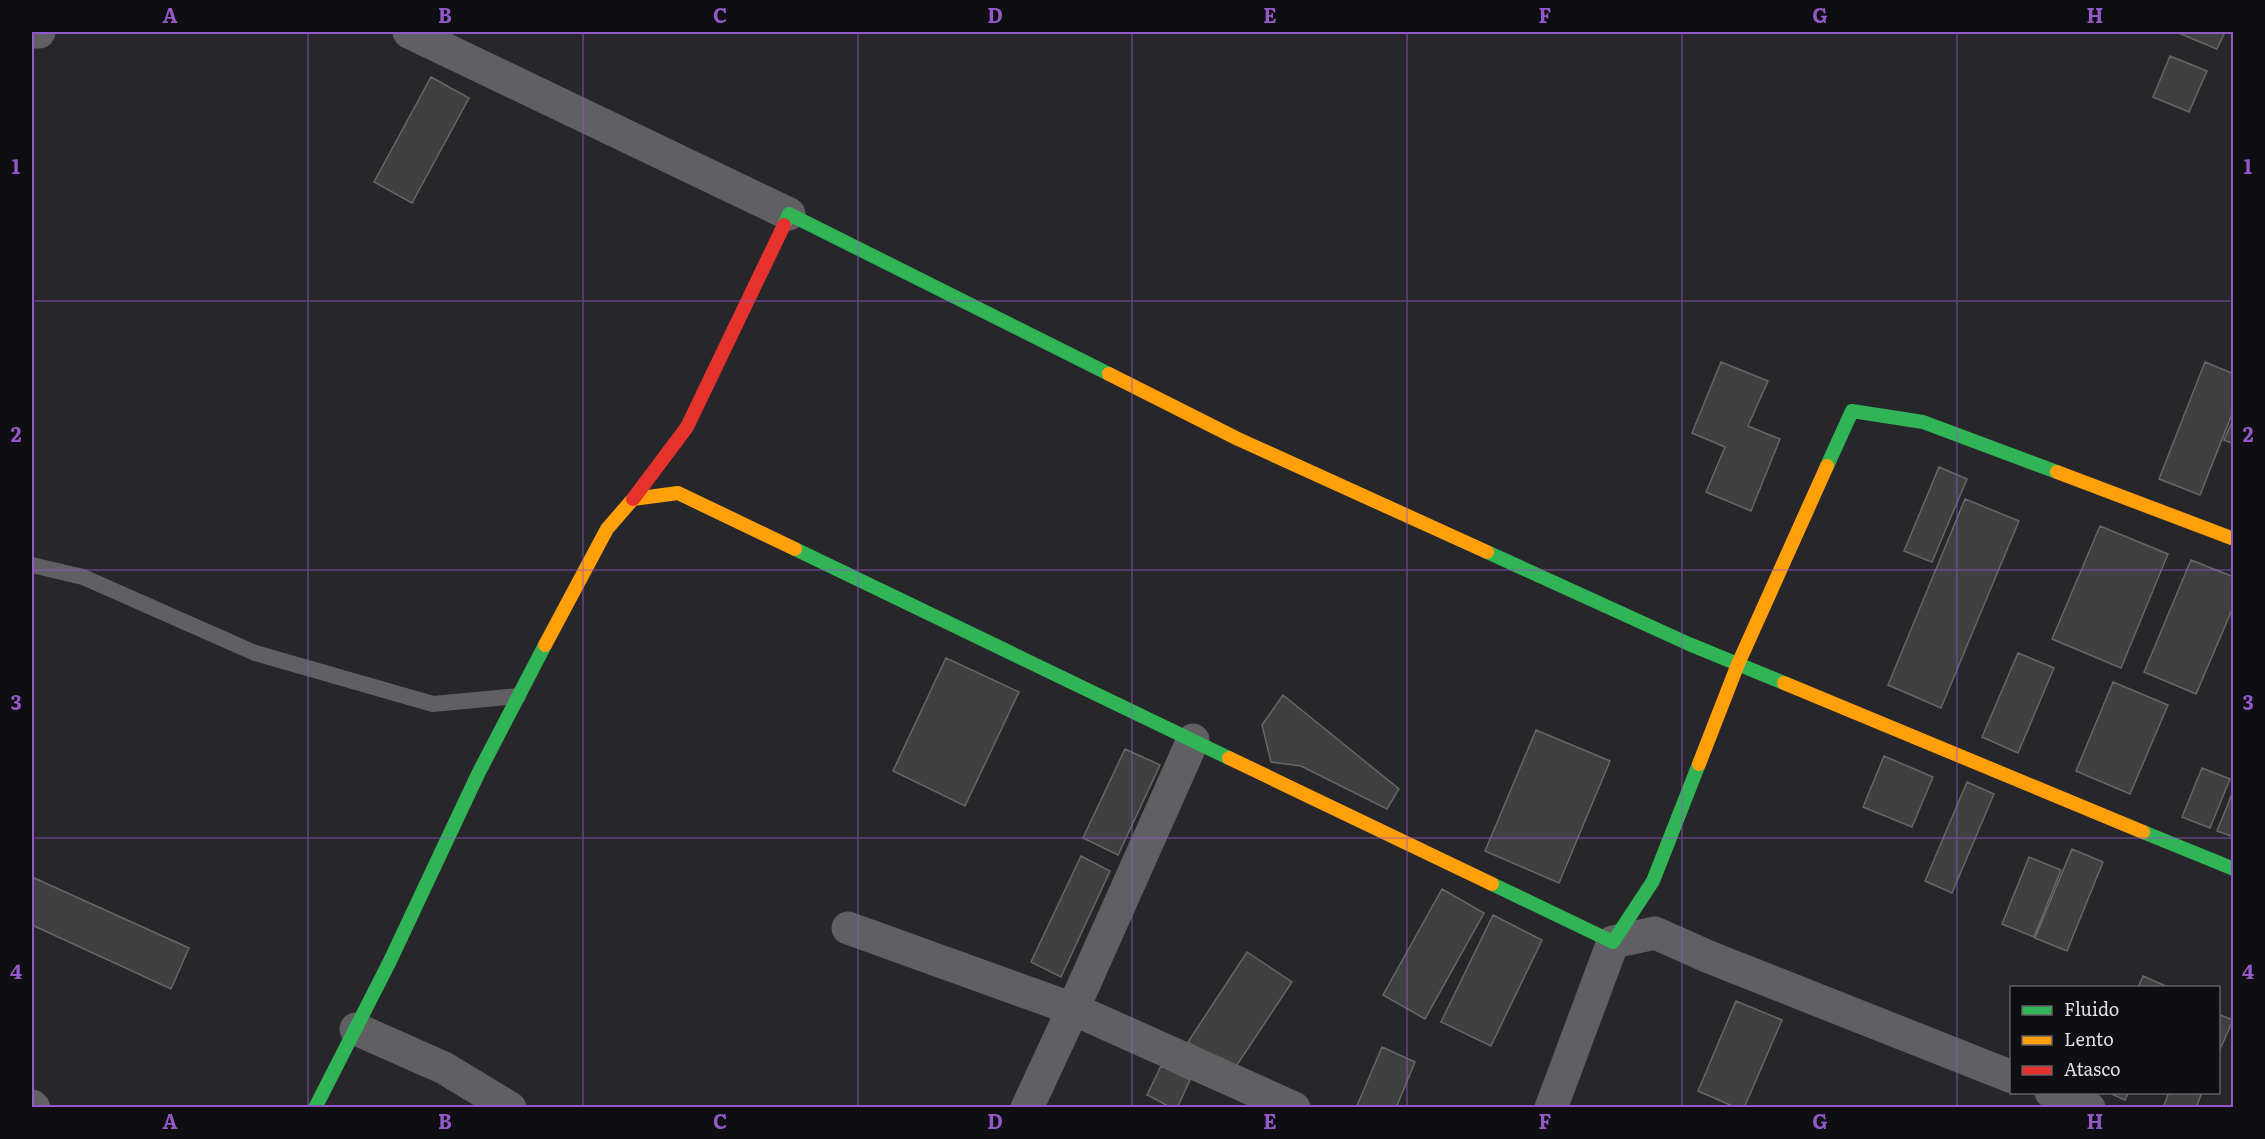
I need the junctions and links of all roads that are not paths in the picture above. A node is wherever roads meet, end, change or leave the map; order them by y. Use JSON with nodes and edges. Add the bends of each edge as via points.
{"nodes":[{"id":1,"x":32,"y":32,"type":"edge"},
{"id":2,"x":39,"y":32,"type":"edge"},
{"id":3,"x":409,"y":32,"type":"edge"},
{"id":4,"x":789,"y":214,"type":"junction"},
{"id":5,"x":633,"y":499,"type":"junction"},
{"id":6,"x":2234,"y":539,"type":"edge"},
{"id":7,"x":32,"y":565,"type":"edge"},
{"id":8,"x":1738,"y":664,"type":"junction"},
{"id":9,"x":518,"y":696,"type":"junction"},
{"id":10,"x":1193,"y":740,"type":"junction"},
{"id":11,"x":2234,"y":869,"type":"edge"},
{"id":12,"x":848,"y":928,"type":"dead end"},
{"id":13,"x":1612,"y":942,"type":"junction"},
{"id":14,"x":1073,"y":1009,"type":"junction"},
{"id":15,"x":356,"y":1029,"type":"junction"},
{"id":16,"x":2010,"y":1076,"type":"edge"},
{"id":17,"x":2056,"y":1094,"type":"edge"},
{"id":18,"x":315,"y":1107,"type":"edge"},
{"id":19,"x":510,"y":1107,"type":"edge"},
{"id":20,"x":1027,"y":1107,"type":"edge"},
{"id":21,"x":1294,"y":1107,"type":"edge"},
{"id":22,"x":1551,"y":1107,"type":"edge"},
{"id":23,"x":2089,"y":1107,"type":"edge"}],
"edges":[{"from":1,"to":2,"type":"street"},
{"from":3,"to":4,"type":"street"},
{"from":4,"to":5,"type":"street","via":[[687,427]]},
{"from":4,"to":8,"type":"street","via":[[1238,439]]},
{"from":5,"to":9,"type":"street","via":[[607,530]]},
{"from":5,"to":10,"type":"street","via":[[678,493]]},
{"from":6,"to":8,"type":"street","via":[[1923,422],[1851,411]]},
{"from":7,"to":9,"type":"lane","via":[[83,577],[255,653],[433,704]]},
{"from":8,"to":11,"type":"street"},
{"from":8,"to":13,"type":"street","via":[[1653,881]]},
{"from":9,"to":15,"type":"street"},
{"from":10,"to":13,"type":"street"},
{"from":10,"to":14,"type":"street"},
{"from":12,"to":14,"type":"street"},
{"from":13,"to":16,"type":"street","via":[[1655,933]]},
{"from":13,"to":22,"type":"street"},
{"from":14,"to":20,"type":"street"},
{"from":14,"to":21,"type":"street"},
{"from":15,"to":18,"type":"street"},
{"from":15,"to":19,"type":"street","via":[[444,1068]]},
{"from":17,"to":23,"type":"street"}]}
